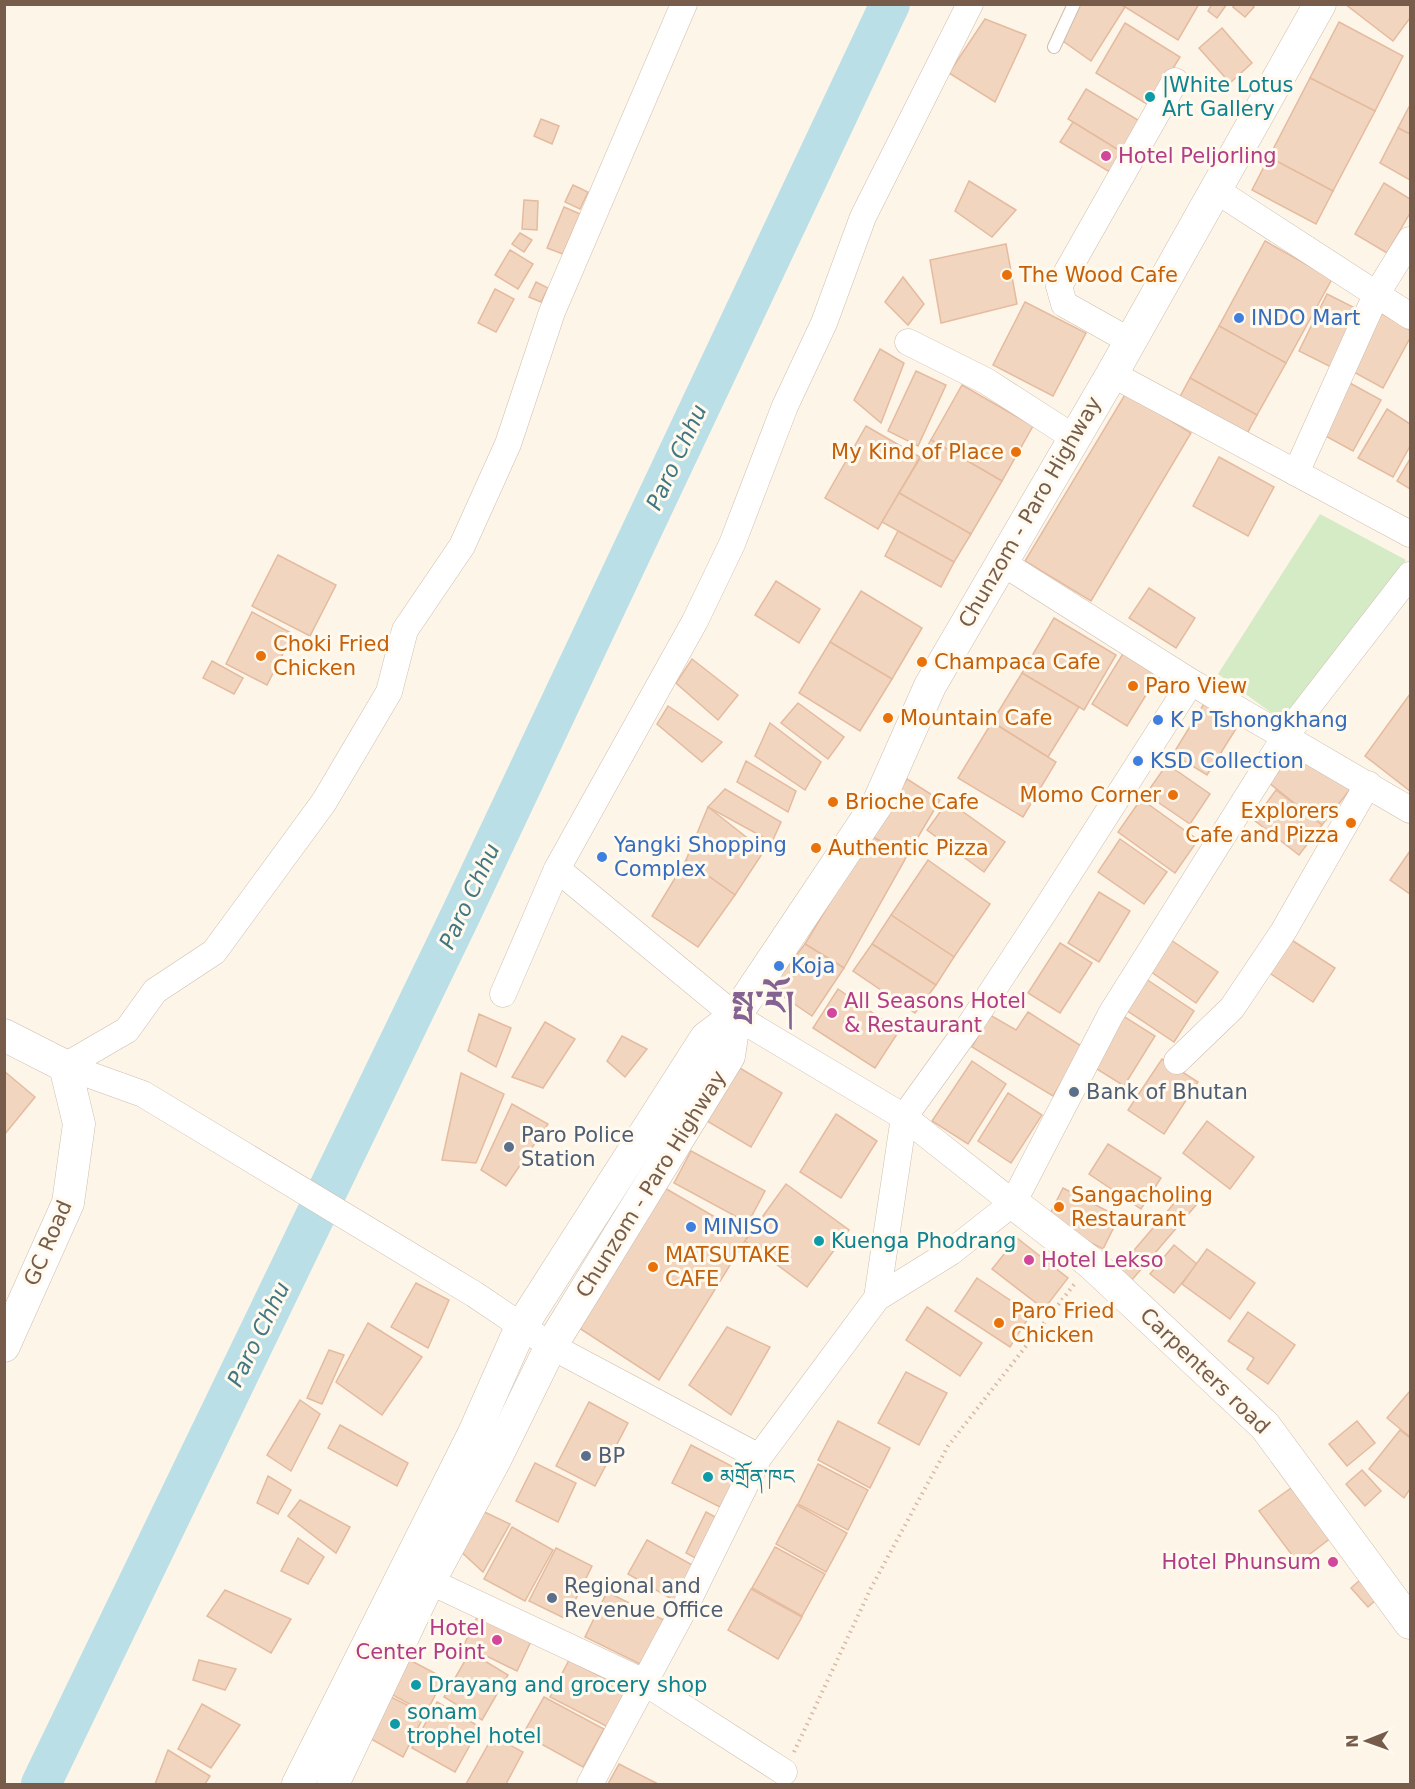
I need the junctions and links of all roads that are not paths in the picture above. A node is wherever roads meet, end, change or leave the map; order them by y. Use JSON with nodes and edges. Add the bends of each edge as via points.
{"nodes":[{"id":1,"x":684,"y":4,"type":"edge"},
{"id":2,"x":970,"y":4,"type":"edge"},
{"id":3,"x":1074,"y":4,"type":"edge"},
{"id":4,"x":1315,"y":6,"type":"edge"},
{"id":5,"x":1054,"y":47,"type":"dead end"},
{"id":6,"x":1175,"y":81,"type":"dead end"},
{"id":7,"x":1214,"y":189,"type":"junction"},
{"id":8,"x":1410,"y":240,"type":"edge"},
{"id":9,"x":1376,"y":295,"type":"junction"},
{"id":10,"x":1410,"y":316,"type":"edge"},
{"id":11,"x":1130,"y":341,"type":"junction"},
{"id":12,"x":908,"y":342,"type":"dead end"},
{"id":13,"x":1112,"y":374,"type":"junction"},
{"id":14,"x":1073,"y":437,"type":"junction"},
{"id":15,"x":1296,"y":473,"type":"junction"},
{"id":16,"x":1410,"y":534,"type":"edge"},
{"id":17,"x":1001,"y":562,"type":"junction"},
{"id":18,"x":1410,"y":575,"type":"edge"},
{"id":19,"x":1191,"y":682,"type":"junction"},
{"id":20,"x":1286,"y":735,"type":"junction"},
{"id":21,"x":1368,"y":784,"type":"junction"},
{"id":22,"x":1410,"y":810,"type":"edge"},
{"id":23,"x":557,"y":869,"type":"junction"},
{"id":24,"x":503,"y":994,"type":"dead end"},
{"id":25,"x":735,"y":1016,"type":"junction"},
{"id":26,"x":4,"y":1035,"type":"edge"},
{"id":27,"x":1177,"y":1061,"type":"dead end"},
{"id":28,"x":65,"y":1066,"type":"junction"},
{"id":29,"x":904,"y":1117,"type":"junction"},
{"id":30,"x":1013,"y":1203,"type":"junction"},
{"id":31,"x":877,"y":1298,"type":"junction"},
{"id":32,"x":521,"y":1327,"type":"junction"},
{"id":33,"x":4,"y":1346,"type":"edge"},
{"id":34,"x":551,"y":1346,"type":"junction"},
{"id":35,"x":759,"y":1457,"type":"junction"},
{"id":36,"x":418,"y":1576,"type":"junction"},
{"id":37,"x":1410,"y":1623,"type":"edge"},
{"id":38,"x":645,"y":1682,"type":"junction"},
{"id":39,"x":784,"y":1772,"type":"road end"},
{"id":40,"x":298,"y":1785,"type":"edge"},
{"id":41,"x":333,"y":1785,"type":"edge"},
{"id":42,"x":590,"y":1785,"type":"edge"}],
"edges":[{"from":1,"to":28,"type":"street","via":[[552,312],[508,444],[462,546],[405,630],[389,692],[324,802],[214,952],[155,991],[127,1030]]},
{"from":2,"to":23,"type":"street","via":[[863,217],[824,323],[785,406],[732,544],[695,621]]},
{"from":3,"to":5,"type":"lane"},
{"from":4,"to":7,"type":"street","name":"Chunzom - Paro Highway"},
{"from":6,"to":11,"type":"street","via":[[1059,286],[1065,304]]},
{"from":7,"to":9,"type":"street"},
{"from":7,"to":11,"type":"street","name":"Chunzom - Paro Highway"},
{"from":8,"to":9,"type":"street"},
{"from":9,"to":10,"type":"street"},
{"from":9,"to":15,"type":"street"},
{"from":11,"to":13,"type":"street","name":"Chunzom - Paro Highway"},
{"from":12,"to":14,"type":"street","via":[[986,381]]},
{"from":13,"to":14,"type":"street","name":"Chunzom - Paro Highway"},
{"from":13,"to":15,"type":"street"},
{"from":14,"to":17,"type":"street","name":"Chunzom - Paro Highway"},
{"from":15,"to":16,"type":"street"},
{"from":17,"to":19,"type":"street"},
{"from":17,"to":25,"type":"street","name":"Chunzom - Paro Highway","via":[[930,686],[879,801]]},
{"from":18,"to":20,"type":"street"},
{"from":19,"to":20,"type":"street"},
{"from":19,"to":29,"type":"street","via":[[968,1028]]},
{"from":20,"to":21,"type":"street"},
{"from":20,"to":30,"type":"street","via":[[1111,1014]]},
{"from":21,"to":22,"type":"street"},
{"from":21,"to":27,"type":"street","via":[[1282,932],[1232,1008]]},
{"from":23,"to":24,"type":"street"},
{"from":23,"to":25,"type":"street"},
{"from":25,"to":29,"type":"street"},
{"from":25,"to":32,"type":"street","name":"Chunzom - Paro Highway","via":[[706,1038]]},
{"from":25,"to":34,"type":"street","name":"Chunzom - Paro Highway","via":[[729,1056]]},
{"from":26,"to":28,"type":"street"},
{"from":28,"to":32,"type":"street","via":[[143,1094],[474,1294]]},
{"from":28,"to":33,"type":"street","name":"GC Road","via":[[79,1124],[68,1203]]},
{"from":29,"to":30,"type":"street"},
{"from":29,"to":31,"type":"street"},
{"from":30,"to":31,"type":"street","via":[[951,1252]]},
{"from":30,"to":37,"type":"street","name":"Carpenters road","via":[[1091,1263],[1265,1426]]},
{"from":31,"to":35,"type":"street"},
{"from":32,"to":34,"type":"street"},
{"from":32,"to":36,"type":"street","name":"Chunzom - Paro Highway"},
{"from":34,"to":35,"type":"street"},
{"from":34,"to":36,"type":"street","name":"Chunzom - Paro Highway","via":[[496,1458]]},
{"from":35,"to":38,"type":"street"},
{"from":36,"to":38,"type":"street"},
{"from":36,"to":40,"type":"street"},
{"from":36,"to":41,"type":"street"},
{"from":38,"to":39,"type":"street"},
{"from":38,"to":42,"type":"street"}]}
